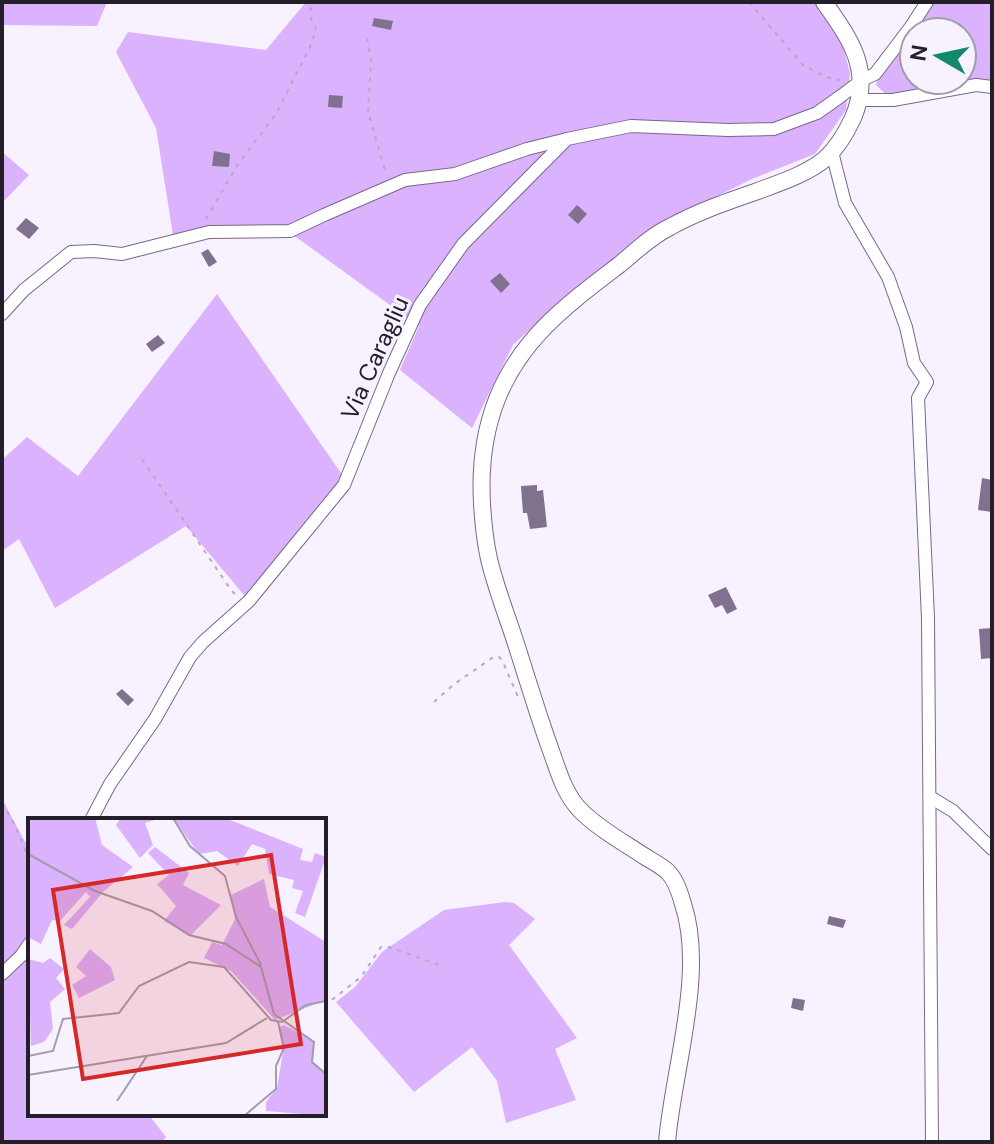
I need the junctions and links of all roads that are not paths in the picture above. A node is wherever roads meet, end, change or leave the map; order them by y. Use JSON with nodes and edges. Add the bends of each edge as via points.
{"nodes":[{"id":1,"x":824,"y":2,"type":"edge"},
{"id":2,"x":927,"y":2,"type":"edge"},
{"id":3,"x":992,"y":87,"type":"edge"},
{"id":4,"x":860,"y":88,"type":"junction"},
{"id":5,"x":567,"y":139,"type":"junction"},
{"id":6,"x":832,"y":152,"type":"junction"},
{"id":7,"x":2,"y":314,"type":"edge"},
{"id":8,"x":930,"y":797,"type":"junction"},
{"id":9,"x":92,"y":818,"type":"edge"},
{"id":10,"x":992,"y":849,"type":"edge"},
{"id":11,"x":28,"y":946,"type":"edge"},
{"id":12,"x":2,"y":974,"type":"edge"},
{"id":13,"x":667,"y":1142,"type":"edge"},
{"id":14,"x":932,"y":1142,"type":"edge"}],
"edges":[{"from":1,"to":4,"type":"main road","via":[[856,54]]},
{"from":2,"to":4,"type":"street"},
{"from":3,"to":4,"type":"street","via":[[976,85],[893,100]]},
{"from":4,"to":5,"type":"street","via":[[817,113],[774,129],[631,126]]},
{"from":4,"to":6,"type":"main road","via":[[847,131]]},
{"from":5,"to":7,"type":"street","via":[[455,174],[405,180],[290,231],[209,232],[122,254],[71,252]]},
{"from":5,"to":9,"type":"street","name":"Via Caragliu","via":[[463,244],[420,305],[344,485],[249,601],[190,657]]},
{"from":6,"to":8,"type":"street","via":[[845,203],[888,277],[914,363],[927,382],[918,398]]},
{"from":6,"to":13,"type":"main road","via":[[809,170],[666,228],[562,310],[518,357],[495,403],[484,442],[482,505],[489,559],[563,783],[581,811],[669,873],[685,907],[691,950],[688,1008]]},
{"from":8,"to":10,"type":"street","via":[[953,811]]},
{"from":8,"to":14,"type":"street"},
{"from":11,"to":12,"type":"street"}]}
